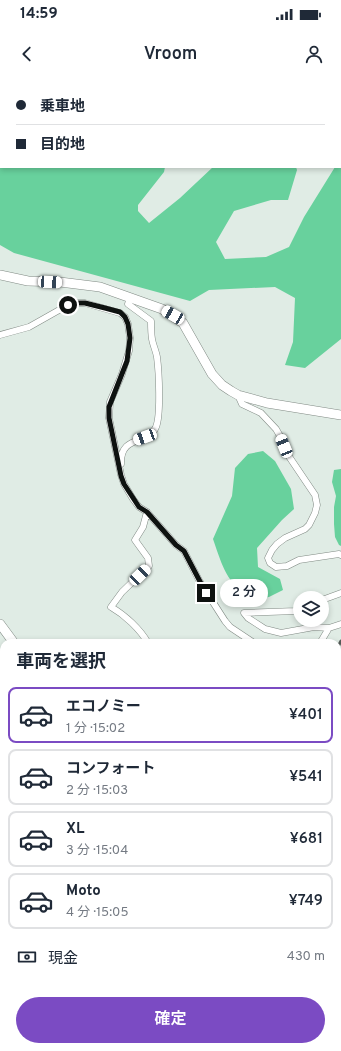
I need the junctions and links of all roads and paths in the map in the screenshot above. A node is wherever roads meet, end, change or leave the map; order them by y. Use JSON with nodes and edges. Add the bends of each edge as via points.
{"nodes":[{"id":1,"x":0,"y":275,"type":"edge"},
{"id":2,"x":130,"y":297,"type":"junction"},
{"id":3,"x":0,"y":335,"type":"edge"},
{"id":4,"x":238,"y":395,"type":"junction"},
{"id":5,"x":341,"y":415,"type":"edge"},
{"id":6,"x":121,"y":476,"type":"junction"},
{"id":7,"x":147,"y":512,"type":"junction"},
{"id":8,"x":341,"y":555,"type":"edge"},
{"id":9,"x":341,"y":593,"type":"edge"},
{"id":10,"x":329,"y":597,"type":"edge"},
{"id":11,"x":293,"y":611,"type":"edge"},
{"id":12,"x":0,"y":624,"type":"edge"},
{"id":13,"x":341,"y":624,"type":"edge"},
{"id":14,"x":314,"y":627,"type":"edge"},
{"id":15,"x":314,"y":627,"type":"edge"},
{"id":16,"x":329,"y":628,"type":"junction"},
{"id":17,"x":240,"y":634,"type":"junction"},
{"id":18,"x":11,"y":639,"type":"edge"},
{"id":19,"x":145,"y":639,"type":"edge"},
{"id":20,"x":241,"y":639,"type":"edge"},
{"id":21,"x":248,"y":639,"type":"edge"},
{"id":22,"x":322,"y":639,"type":"edge"}],
"edges":[{"from":1,"to":2,"type":"street","via":[[28,281],[89,285]]},
{"from":2,"to":4,"type":"street","via":[[162,309],[183,323],[212,374],[222,385]]},
{"from":2,"to":6,"type":"street","via":[[128,304],[151,321],[157,358],[159,404],[156,427],[151,434],[135,440],[124,450]]},
{"from":3,"to":6,"type":"street","via":[[29,327],[68,305],[77,303],[120,312],[125,317],[130,330],[129,351],[109,407]]},
{"from":4,"to":5,"type":"street","via":[[267,403]]},
{"from":4,"to":8,"type":"street","via":[[242,404],[261,413],[276,429],[288,455],[314,495],[317,505],[305,529],[285,538],[272,550],[268,558],[270,563],[276,567],[287,566],[299,560]]},
{"from":6,"to":7,"type":"street","via":[[133,499]]},
{"from":7,"to":17,"type":"street","via":[[184,551],[220,615]]},
{"from":7,"to":19,"type":"street","via":[[143,527],[135,540],[148,558],[149,566],[122,592],[111,607],[122,614]]},
{"from":9,"to":10,"type":"street"},
{"from":11,"to":15,"type":"street","via":[[244,613],[265,629],[281,633]]},
{"from":12,"to":18,"type":"street"},
{"from":13,"to":16,"type":"street"},
{"from":14,"to":16,"type":"street"},
{"from":16,"to":22,"type":"street"},
{"from":17,"to":20,"type":"street"},
{"from":17,"to":21,"type":"street"}]}
